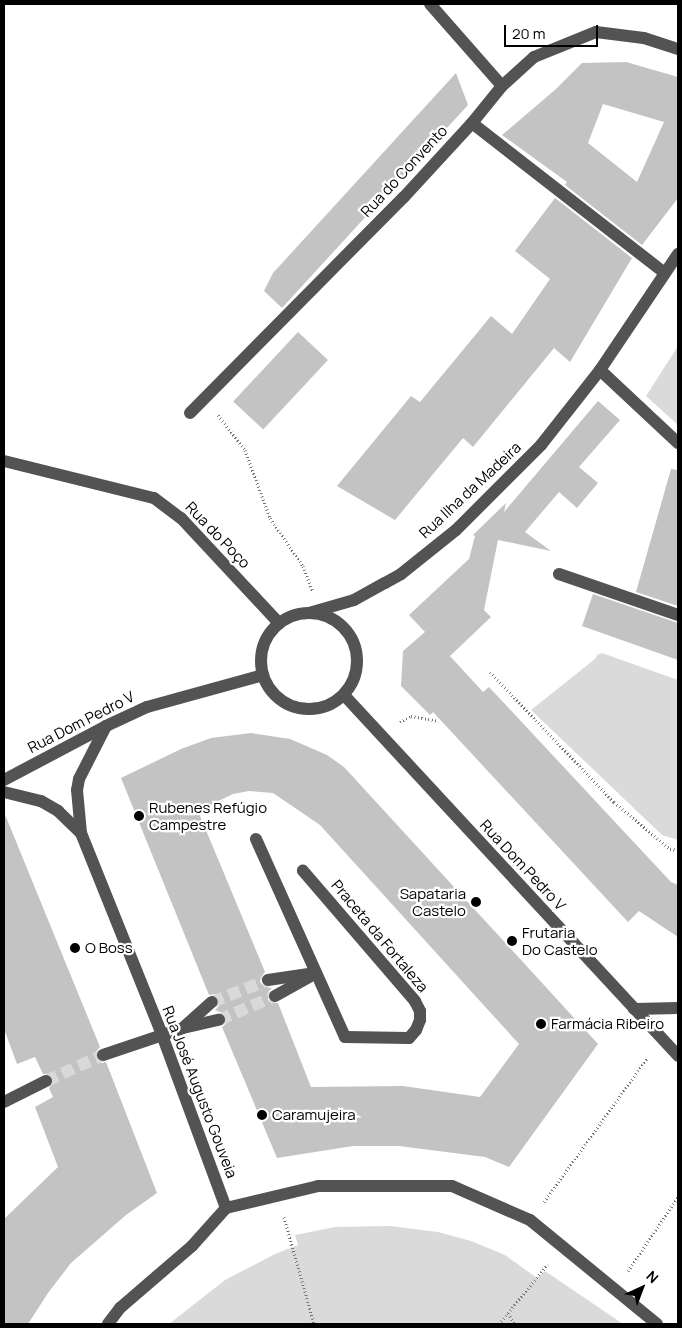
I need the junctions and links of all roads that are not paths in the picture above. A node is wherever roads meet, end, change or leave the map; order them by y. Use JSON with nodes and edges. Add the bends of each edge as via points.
{"nodes":[{"id":1,"x":430,"y":4,"type":"edge"},
{"id":2,"x":678,"y":49,"type":"edge"},
{"id":3,"x":502,"y":86,"type":"junction"},
{"id":4,"x":472,"y":123,"type":"junction"},
{"id":5,"x":678,"y":254,"type":"edge"},
{"id":6,"x":664,"y":273,"type":"junction"},
{"id":7,"x":600,"y":370,"type":"junction"},
{"id":8,"x":190,"y":413,"type":"dead end"},
{"id":9,"x":678,"y":443,"type":"edge"},
{"id":10,"x":4,"y":461,"type":"edge"},
{"id":11,"x":559,"y":574,"type":"dead end"},
{"id":12,"x":314,"y":611,"type":"junction"},
{"id":13,"x":678,"y":615,"type":"edge"},
{"id":14,"x":279,"y":623,"type":"junction"},
{"id":15,"x":263,"y":675,"type":"junction"},
{"id":16,"x":344,"y":695,"type":"junction"},
{"id":17,"x":106,"y":726,"type":"junction"},
{"id":18,"x":4,"y":780,"type":"edge"},
{"id":19,"x":4,"y":792,"type":"edge"},
{"id":20,"x":81,"y":834,"type":"junction"},
{"id":21,"x":256,"y":839,"type":"dead end"},
{"id":22,"x":304,"y":871,"type":"dead end"},
{"id":23,"x":316,"y":973,"type":"junction"},
{"id":24,"x":268,"y":980,"type":"tunnel mouth"},
{"id":25,"x":275,"y":996,"type":"tunnel mouth"},
{"id":26,"x":212,"y":1002,"type":"tunnel mouth"},
{"id":27,"x":678,"y":1008,"type":"edge"},
{"id":28,"x":634,"y":1009,"type":"junction"},
{"id":29,"x":219,"y":1020,"type":"tunnel mouth"},
{"id":30,"x":183,"y":1028,"type":"junction"},
{"id":31,"x":162,"y":1035,"type":"junction"},
{"id":32,"x":103,"y":1055,"type":"tunnel mouth"},
{"id":33,"x":678,"y":1056,"type":"edge"},
{"id":34,"x":46,"y":1081,"type":"tunnel mouth"},
{"id":35,"x":4,"y":1102,"type":"edge"},
{"id":36,"x":226,"y":1208,"type":"junction"},
{"id":37,"x":108,"y":1324,"type":"edge"},
{"id":38,"x":657,"y":1324,"type":"edge"}],
"edges":[{"from":1,"to":3,"type":"street"},
{"from":2,"to":3,"type":"street","name":"Rua do Convento","via":[[644,38],[596,32],[534,57]]},
{"from":3,"to":4,"type":"street","name":"Rua do Convento"},
{"from":4,"to":6,"type":"street"},
{"from":4,"to":8,"type":"street","name":"Rua do Convento","via":[[404,197]]},
{"from":5,"to":6,"type":"street","name":"Rua Ilha da Madeira"},
{"from":6,"to":7,"type":"street","name":"Rua Ilha da Madeira"},
{"from":7,"to":9,"type":"street"},
{"from":7,"to":12,"type":"street","name":"Rua Ilha da Madeira","via":[[541,445],[456,530],[401,574],[354,600]]},
{"from":10,"to":14,"type":"street","name":"Rua do Poço","via":[[154,498],[181,518]]},
{"from":11,"to":13,"type":"street"},
{"from":12,"to":14,"type":"street","via":[[293,615]]},
{"from":12,"to":16,"type":"street","via":[[340,623],[356,650],[353,682]]},
{"from":14,"to":15,"type":"street","via":[[263,646],[260,661]]},
{"from":15,"to":16,"type":"street","via":[[270,690],[297,708],[314,709],[330,705]]},
{"from":15,"to":17,"type":"street","name":"Rua Dom Pedro V","via":[[147,707]]},
{"from":16,"to":28,"type":"street","name":"Rua Dom Pedro V"},
{"from":17,"to":18,"type":"street","name":"Rua Dom Pedro V"},
{"from":17,"to":20,"type":"street","name":"Rua José Augusto Gouveia","via":[[77,790]]},
{"from":19,"to":20,"type":"street","name":"Rua José Augusto Gouveia","via":[[41,801],[58,811]]},
{"from":20,"to":31,"type":"street","name":"Rua José Augusto Gouveia"},
{"from":21,"to":23,"type":"street","name":"Praceta da Fortaleza"},
{"from":22,"to":23,"type":"street","name":"Praceta da Fortaleza","via":[[415,1000],[420,1011],[416,1030],[409,1038],[345,1037]]},
{"from":23,"to":24,"type":"street"},
{"from":23,"to":25,"type":"street"},
{"from":26,"to":30,"type":"street"},
{"from":27,"to":28,"type":"street"},
{"from":28,"to":33,"type":"street","name":"Rua Dom Pedro V"},
{"from":29,"to":30,"type":"street"},
{"from":30,"to":31,"type":"street"},
{"from":31,"to":32,"type":"street"},
{"from":31,"to":36,"type":"street","name":"Rua José Augusto Gouveia"},
{"from":34,"to":35,"type":"street"},
{"from":36,"to":37,"type":"street","via":[[192,1246],[120,1308]]},
{"from":36,"to":38,"type":"street","via":[[318,1186],[452,1186],[530,1220]]}]}
